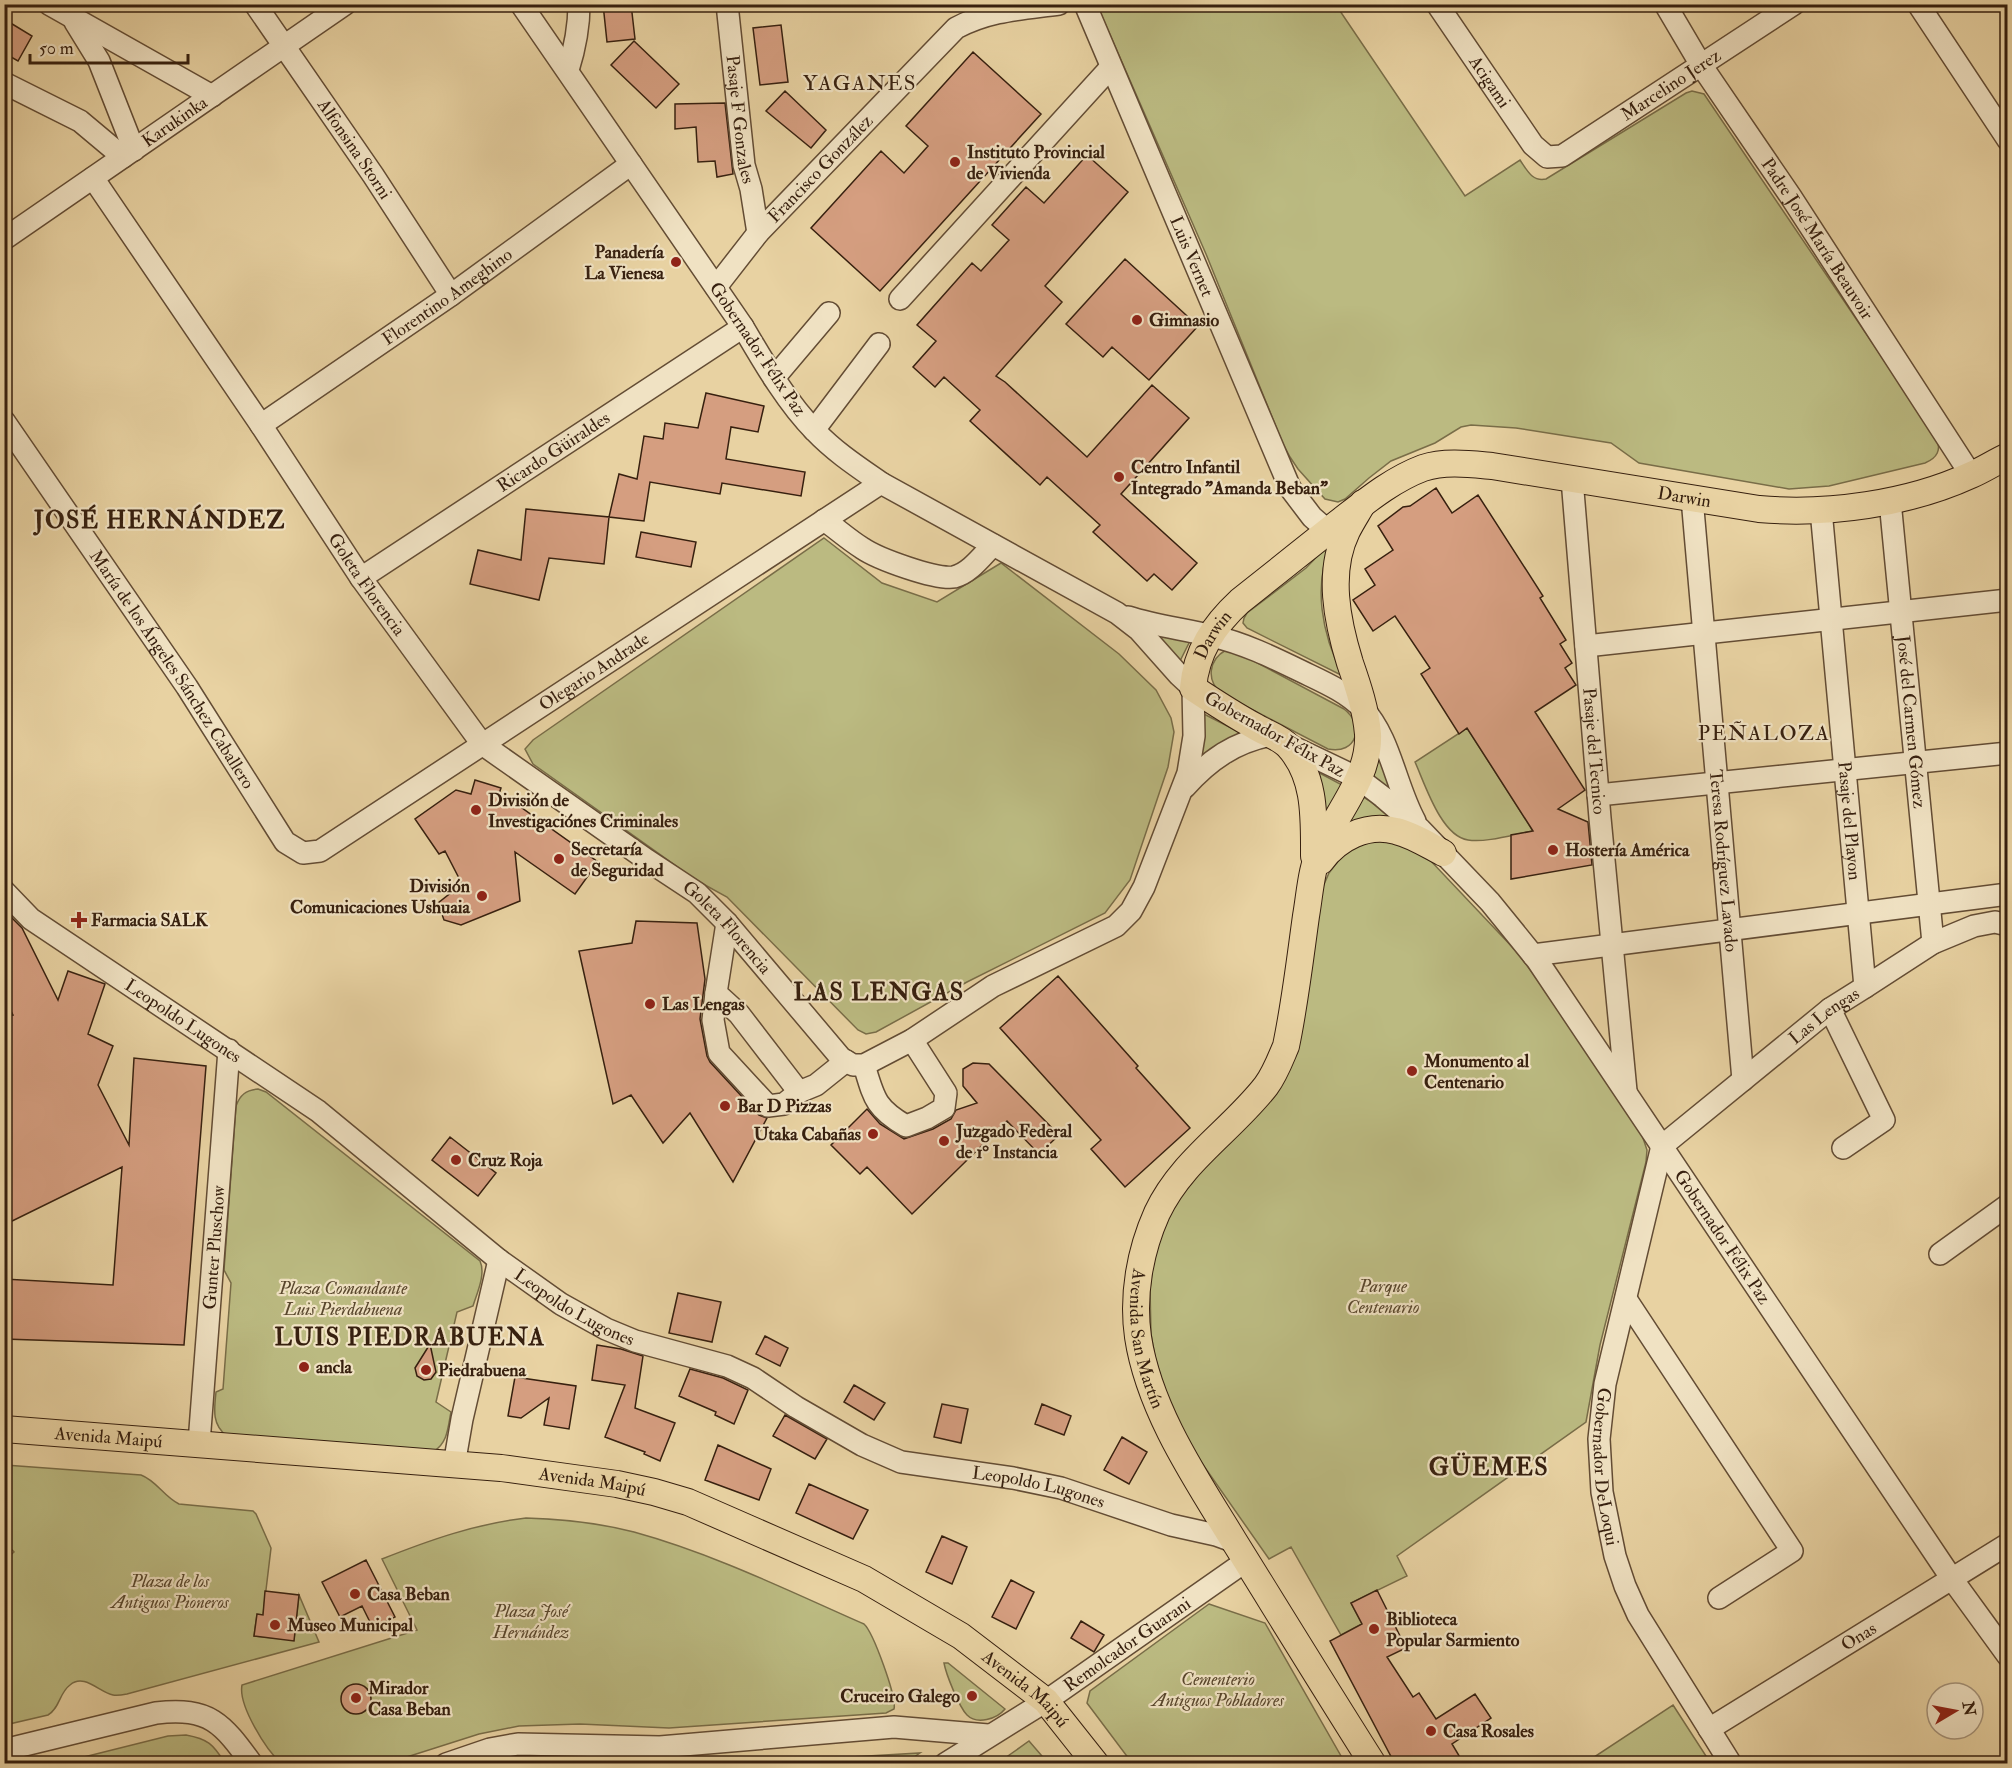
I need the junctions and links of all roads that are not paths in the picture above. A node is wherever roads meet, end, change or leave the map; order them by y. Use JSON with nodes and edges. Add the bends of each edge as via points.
{"nodes":[{"id":1,"x":49,"y":4,"type":"edge"},
{"id":2,"x":255,"y":4,"type":"edge"},
{"id":3,"x":345,"y":4,"type":"edge"},
{"id":4,"x":521,"y":4,"type":"edge"},
{"id":5,"x":579,"y":4,"type":"edge"},
{"id":6,"x":727,"y":4,"type":"edge"},
{"id":7,"x":1059,"y":4,"type":"edge"},
{"id":8,"x":1085,"y":4,"type":"edge"},
{"id":9,"x":1437,"y":4,"type":"edge"},
{"id":10,"x":1665,"y":4,"type":"edge"},
{"id":11,"x":1794,"y":4,"type":"edge"},
{"id":12,"x":1918,"y":4,"type":"edge"},
{"id":13,"x":73,"y":19,"type":"junction"},
{"id":14,"x":284,"y":47,"type":"junction"},
{"id":15,"x":1701,"y":64,"type":"junction"},
{"id":16,"x":1111,"y":67,"type":"junction"},
{"id":17,"x":568,"y":70,"type":"junction"},
{"id":18,"x":4,"y":83,"type":"edge"},
{"id":19,"x":212,"y":96,"type":"junction"},
{"id":20,"x":2007,"y":140,"type":"edge"},
{"id":21,"x":129,"y":154,"type":"junction"},
{"id":22,"x":1547,"y":156,"type":"joint"},
{"id":23,"x":631,"y":164,"type":"junction"},
{"id":24,"x":93,"y":178,"type":"junction"},
{"id":25,"x":758,"y":233,"type":"junction"},
{"id":26,"x":4,"y":239,"type":"edge"},
{"id":27,"x":716,"y":287,"type":"junction"},
{"id":28,"x":451,"y":295,"type":"junction"},
{"id":29,"x":900,"y":299,"type":"dead end"},
{"id":30,"x":829,"y":313,"type":"dead end"},
{"id":31,"x":743,"y":327,"type":"junction"},
{"id":32,"x":879,"y":344,"type":"dead end"},
{"id":33,"x":774,"y":378,"type":"junction"},
{"id":34,"x":4,"y":421,"type":"edge"},
{"id":35,"x":261,"y":425,"type":"junction"},
{"id":36,"x":814,"y":430,"type":"junction"},
{"id":37,"x":2007,"y":456,"type":"edge"},
{"id":38,"x":1971,"y":476,"type":"junction"},
{"id":39,"x":1572,"y":479,"type":"junction"},
{"id":40,"x":881,"y":483,"type":"junction"},
{"id":41,"x":1692,"y":498,"type":"junction"},
{"id":42,"x":1890,"y":501,"type":"junction"},
{"id":43,"x":1363,"y":503,"type":"junction"},
{"id":44,"x":1821,"y":510,"type":"junction"},
{"id":45,"x":825,"y":520,"type":"junction"},
{"id":46,"x":1328,"y":531,"type":"junction"},
{"id":47,"x":993,"y":545,"type":"junction"},
{"id":48,"x":361,"y":578,"type":"junction"},
{"id":49,"x":2007,"y":600,"type":"edge"},
{"id":50,"x":1901,"y":612,"type":"junction"},
{"id":51,"x":1117,"y":613,"type":"junction"},
{"id":52,"x":1831,"y":619,"type":"junction"},
{"id":53,"x":1704,"y":633,"type":"junction"},
{"id":54,"x":1211,"y":635,"type":"junction"},
{"id":55,"x":1586,"y":646,"type":"junction"},
{"id":56,"x":1193,"y":688,"type":"junction"},
{"id":57,"x":1364,"y":710,"type":"junction"},
{"id":58,"x":1279,"y":740,"type":"junction"},
{"id":59,"x":482,"y":744,"type":"junction"},
{"id":60,"x":2007,"y":753,"type":"edge"},
{"id":61,"x":1915,"y":763,"type":"junction"},
{"id":62,"x":1845,"y":770,"type":"junction"},
{"id":63,"x":1358,"y":778,"type":"junction"},
{"id":64,"x":1717,"y":783,"type":"junction"},
{"id":65,"x":1183,"y":789,"type":"junction"},
{"id":66,"x":1598,"y":795,"type":"junction"},
{"id":67,"x":1420,"y":829,"type":"junction"},
{"id":68,"x":303,"y":853,"type":"joint"},
{"id":69,"x":1443,"y":853,"type":"junction"},
{"id":70,"x":1314,"y":870,"type":"junction"},
{"id":71,"x":5,"y":893,"type":"edge"},
{"id":72,"x":2007,"y":894,"type":"edge"},
{"id":73,"x":1929,"y":904,"type":"junction"},
{"id":74,"x":1858,"y":913,"type":"junction"},
{"id":75,"x":727,"y":923,"type":"junction"},
{"id":76,"x":2007,"y":925,"type":"edge"},
{"id":77,"x":1730,"y":930,"type":"junction"},
{"id":78,"x":1933,"y":943,"type":"junction"},
{"id":79,"x":1612,"y":945,"type":"junction"},
{"id":80,"x":1533,"y":955,"type":"junction"},
{"id":81,"x":1864,"y":987,"type":"junction"},
{"id":82,"x":716,"y":993,"type":"junction"},
{"id":83,"x":1830,"y":1009,"type":"junction"},
{"id":84,"x":912,"y":1040,"type":"junction"},
{"id":85,"x":229,"y":1050,"type":"junction"},
{"id":86,"x":855,"y":1063,"type":"junction"},
{"id":87,"x":1743,"y":1080,"type":"junction"},
{"id":88,"x":799,"y":1092,"type":"junction"},
{"id":89,"x":1627,"y":1094,"type":"junction"},
{"id":90,"x":1662,"y":1146,"type":"junction"},
{"id":91,"x":1844,"y":1148,"type":"dead end"},
{"id":92,"x":2007,"y":1205,"type":"edge"},
{"id":93,"x":1940,"y":1254,"type":"dead end"},
{"id":94,"x":499,"y":1260,"type":"junction"},
{"id":95,"x":1626,"y":1299,"type":"junction"},
{"id":96,"x":4,"y":1429,"type":"edge"},
{"id":97,"x":199,"y":1443,"type":"junction"},
{"id":98,"x":454,"y":1465,"type":"junction"},
{"id":99,"x":2007,"y":1544,"type":"edge"},
{"id":100,"x":1240,"y":1551,"type":"junction"},
{"id":101,"x":1952,"y":1579,"type":"junction"},
{"id":102,"x":1719,"y":1598,"type":"dead end"},
{"id":103,"x":2007,"y":1656,"type":"edge"},
{"id":104,"x":1046,"y":1701,"type":"junction"},
{"id":105,"x":1709,"y":1729,"type":"junction"},
{"id":106,"x":988,"y":1735,"type":"junction"},
{"id":107,"x":4,"y":1750,"type":"edge"},
{"id":108,"x":252,"y":1764,"type":"edge"},
{"id":109,"x":446,"y":1764,"type":"edge"},
{"id":110,"x":945,"y":1764,"type":"edge"},
{"id":111,"x":1096,"y":1764,"type":"edge"},
{"id":112,"x":1373,"y":1764,"type":"edge"},
{"id":113,"x":1731,"y":1764,"type":"edge"}],
"edges":[{"from":1,"to":13,"type":"street"},
{"from":2,"to":14,"type":"street","name":"Alfonsina Storni"},
{"from":3,"to":14,"type":"street","name":"Karukinka"},
{"from":4,"to":17,"type":"street","name":"Gobernador Félix Paz"},
{"from":5,"to":17,"type":"street","via":[[576,43]]},
{"from":6,"to":25,"type":"street","name":"Pasaje F Gonzales","via":[[744,165]]},
{"from":7,"to":25,"type":"street","name":"Francisco González","via":[[988,14],[956,28]]},
{"from":8,"to":16,"type":"street","name":"Luis Vernet"},
{"from":9,"to":22,"type":"street","name":"Acigami","via":[[1533,145]]},
{"from":10,"to":15,"type":"street","name":"Padre José María Beauvoir"},
{"from":11,"to":15,"type":"street","name":"Marcelino Jerez"},
{"from":12,"to":20,"type":"street"},
{"from":13,"to":19,"type":"street"},
{"from":13,"to":21,"type":"street","via":[[99,61]]},
{"from":14,"to":19,"type":"street","name":"Karukinka"},
{"from":14,"to":28,"type":"street","name":"Alfonsina Storni"},
{"from":15,"to":22,"type":"street","name":"Marcelino Jerez","via":[[1562,156]]},
{"from":15,"to":38,"type":"street","name":"Padre José María Beauvoir"},
{"from":16,"to":29,"type":"street"},
{"from":16,"to":46,"type":"street","name":"Luis Vernet","via":[[1290,488],[1312,518]]},
{"from":17,"to":23,"type":"street","name":"Gobernador Félix Paz"},
{"from":18,"to":21,"type":"street","via":[[80,121]]},
{"from":19,"to":21,"type":"street","name":"Karukinka"},
{"from":21,"to":24,"type":"street","name":"Karukinka"},
{"from":23,"to":27,"type":"street","name":"Gobernador Félix Paz"},
{"from":23,"to":28,"type":"street","name":"Florentino Ameghino"},
{"from":24,"to":26,"type":"street","name":"Karukinka"},
{"from":24,"to":35,"type":"street","name":"Goleta Florencia"},
{"from":25,"to":27,"type":"street","name":"Francisco González"},
{"from":27,"to":31,"type":"street","name":"Gobernador Félix Paz"},
{"from":28,"to":35,"type":"street","name":"Florentino Ameghino"},
{"from":30,"to":33,"type":"street"},
{"from":31,"to":33,"type":"street","name":"Gobernador Félix Paz"},
{"from":31,"to":48,"type":"street","name":"Ricardo Güiraldes"},
{"from":32,"to":36,"type":"street"},
{"from":33,"to":36,"type":"street","name":"Gobernador Félix Paz"},
{"from":34,"to":68,"type":"street","name":"María de los Ángeles Sánchez Caballero","via":[[187,687],[285,842]]},
{"from":35,"to":48,"type":"street","name":"Goleta Florencia"},
{"from":36,"to":40,"type":"street","name":"Gobernador Félix Paz","via":[[847,460]]},
{"from":37,"to":38,"type":"main road","name":"Darwin"},
{"from":38,"to":42,"type":"main road","name":"Darwin"},
{"from":39,"to":41,"type":"main road","name":"Darwin"},
{"from":39,"to":43,"type":"main road","name":"Darwin","via":[[1492,466],[1441,464],[1403,477]]},
{"from":39,"to":55,"type":"street","name":"Pasaje del Tecnico"},
{"from":40,"to":45,"type":"street","name":"Olegario Andrade"},
{"from":40,"to":47,"type":"street","name":"Gobernador Félix Paz"},
{"from":41,"to":44,"type":"main road","name":"Darwin","via":[[1768,510]]},
{"from":41,"to":53,"type":"street","name":"Teresa Rodríguez Lavado"},
{"from":42,"to":44,"type":"main road","name":"Darwin"},
{"from":42,"to":50,"type":"street","name":"José del Carmen Gómez"},
{"from":43,"to":46,"type":"main road","name":"Darwin"},
{"from":43,"to":57,"type":"main road","name":"Darwin","via":[[1347,532],[1335,582],[1344,645]]},
{"from":44,"to":52,"type":"street","name":"Pasaje del Playon"},
{"from":45,"to":47,"type":"street","via":[[862,549],[938,577],[966,572]]},
{"from":45,"to":59,"type":"street","name":"Olegario Andrade"},
{"from":46,"to":54,"type":"main road","name":"Darwin","via":[[1240,601]]},
{"from":47,"to":51,"type":"street","name":"Gobernador Félix Paz"},
{"from":48,"to":59,"type":"street","name":"Goleta Florencia"},
{"from":49,"to":50,"type":"street"},
{"from":50,"to":52,"type":"street"},
{"from":50,"to":61,"type":"street","name":"José del Carmen Gómez"},
{"from":51,"to":54,"type":"street","name":"Gobernador Félix Paz","via":[[1156,626]]},
{"from":51,"to":56,"type":"street","name":"Gobernador Félix Paz","via":[[1139,630]]},
{"from":52,"to":53,"type":"street"},
{"from":52,"to":62,"type":"street","name":"Pasaje del Playon"},
{"from":53,"to":55,"type":"street"},
{"from":53,"to":64,"type":"street","name":"Teresa Rodríguez Lavado"},
{"from":54,"to":56,"type":"main road","name":"Darwin","via":[[1194,670]]},
{"from":54,"to":57,"type":"street","name":"Gobernador Félix Paz","via":[[1266,654],[1333,687]]},
{"from":55,"to":66,"type":"street","name":"Pasaje del Tecnico"},
{"from":56,"to":58,"type":"main road","name":"Gobernador Félix Paz"},
{"from":56,"to":65,"type":"street","via":[[1194,736]]},
{"from":57,"to":63,"type":"main road","name":"Gobernador Félix Paz","via":[[1368,748]]},
{"from":57,"to":67,"type":"street","name":"Gobernador Félix Paz","via":[[1383,740],[1403,796]]},
{"from":58,"to":63,"type":"street","name":"Gobernador Félix Paz"},
{"from":58,"to":65,"type":"street","via":[[1255,738],[1227,751],[1198,772]]},
{"from":58,"to":70,"type":"main road","name":"Avenida San Martín","via":[[1301,766],[1310,785]]},
{"from":59,"to":68,"type":"street","name":"Olegario Andrade","via":[[320,851]]},
{"from":59,"to":75,"type":"street","name":"Goleta Florencia","via":[[697,893]]},
{"from":60,"to":61,"type":"street"},
{"from":61,"to":62,"type":"street"},
{"from":61,"to":73,"type":"street","name":"José del Carmen Gómez"},
{"from":62,"to":64,"type":"street"},
{"from":62,"to":74,"type":"street","name":"Pasaje del Playon"},
{"from":63,"to":67,"type":"street","name":"Gobernador Félix Paz"},
{"from":63,"to":70,"type":"main road","name":"Avenida San Martín","via":[[1322,844]]},
{"from":64,"to":66,"type":"street"},
{"from":64,"to":77,"type":"street","name":"Teresa Rodríguez Lavado"},
{"from":65,"to":84,"type":"street","via":[[1144,887],[1131,911],[1116,927],[993,986]]},
{"from":66,"to":79,"type":"street","name":"Pasaje del Tecnico"},
{"from":67,"to":69,"type":"street","name":"Gobernador Félix Paz"},
{"from":69,"to":70,"type":"main road","via":[[1394,830],[1374,829],[1340,841]]},
{"from":69,"to":80,"type":"street","name":"Gobernador Félix Paz"},
{"from":70,"to":100,"type":"main road","name":"Avenida San Martín","via":[[1291,1024],[1277,1068],[1266,1086],[1172,1186],[1146,1241],[1138,1273],[1138,1338],[1147,1373],[1175,1442]]},
{"from":71,"to":85,"type":"street","name":"Leopoldo Lugones","via":[[31,919]]},
{"from":72,"to":73,"type":"street"},
{"from":73,"to":74,"type":"street"},
{"from":73,"to":78,"type":"street","name":"José del Carmen Gómez"},
{"from":74,"to":77,"type":"street"},
{"from":74,"to":81,"type":"street","name":"Pasaje del Playon"},
{"from":75,"to":82,"type":"street"},
{"from":75,"to":86,"type":"street","name":"Goleta Florencia","via":[[841,1058]]},
{"from":76,"to":78,"type":"street","name":"Las Lengas","via":[[1995,922],[1974,926]]},
{"from":77,"to":79,"type":"street"},
{"from":77,"to":87,"type":"street","name":"Teresa Rodríguez Lavado"},
{"from":78,"to":81,"type":"street","name":"Las Lengas"},
{"from":79,"to":80,"type":"street"},
{"from":79,"to":89,"type":"street","name":"Pasaje del Tecnico"},
{"from":80,"to":89,"type":"street","name":"Gobernador Félix Paz"},
{"from":81,"to":83,"type":"street","name":"Las Lengas"},
{"from":82,"to":88,"type":"street","via":[[739,1014]]},
{"from":82,"to":88,"type":"street","via":[[713,1020],[719,1053],[768,1106],[784,1104]]},
{"from":83,"to":87,"type":"street","name":"Las Lengas"},
{"from":83,"to":91,"type":"street","via":[[1884,1120]]},
{"from":84,"to":86,"type":"street"},
{"from":84,"to":86,"type":"street","via":[[946,1093],[944,1108],[927,1118],[906,1126],[887,1115]]},
{"from":85,"to":94,"type":"street","name":"Leopoldo Lugones","via":[[318,1111]]},
{"from":85,"to":97,"type":"street","name":"Gunter Pluschow"},
{"from":86,"to":88,"type":"street"},
{"from":87,"to":90,"type":"street","name":"Las Lengas"},
{"from":89,"to":90,"type":"street","name":"Gobernador Félix Paz"},
{"from":90,"to":95,"type":"street","name":"Gobernador DeLoqui"},
{"from":90,"to":101,"type":"street","name":"Gobernador Félix Paz"},
{"from":92,"to":93,"type":"street"},
{"from":94,"to":98,"type":"street"},
{"from":94,"to":100,"type":"street","name":"Leopoldo Lugones","via":[[561,1304],[606,1329],[727,1366],[892,1459],[1061,1488],[1171,1525],[1216,1535]]},
{"from":95,"to":102,"type":"street","via":[[1792,1551]]},
{"from":95,"to":105,"type":"street","name":"Gobernador DeLoqui","via":[[1605,1384],[1599,1439],[1606,1519],[1615,1556],[1638,1615]]},
{"from":96,"to":97,"type":"main road","name":"Avenida Maipú"},
{"from":97,"to":98,"type":"main road","name":"Avenida Maipú"},
{"from":98,"to":104,"type":"main road","name":"Avenida Maipú","via":[[617,1484],[688,1502],[864,1579],[961,1636]]},
{"from":99,"to":101,"type":"street","name":"Onas"},
{"from":100,"to":104,"type":"street","name":"Remolcador Guarani"},
{"from":100,"to":112,"type":"main road","name":"Avenida San Martín"},
{"from":101,"to":103,"type":"street","name":"Gobernador Félix Paz"},
{"from":101,"to":105,"type":"street","name":"Onas"},
{"from":104,"to":106,"type":"street","name":"Remolcador Guarani"},
{"from":104,"to":111,"type":"main road","name":"Avenida Maipú"},
{"from":105,"to":113,"type":"street","name":"Gobernador DeLoqui"},
{"from":106,"to":109,"type":"street","via":[[894,1727],[660,1748],[518,1744]]},
{"from":106,"to":110,"type":"street","name":"Remolcador Guarani"},
{"from":107,"to":108,"type":"street","via":[[177,1711],[196,1713],[221,1725]]}]}
